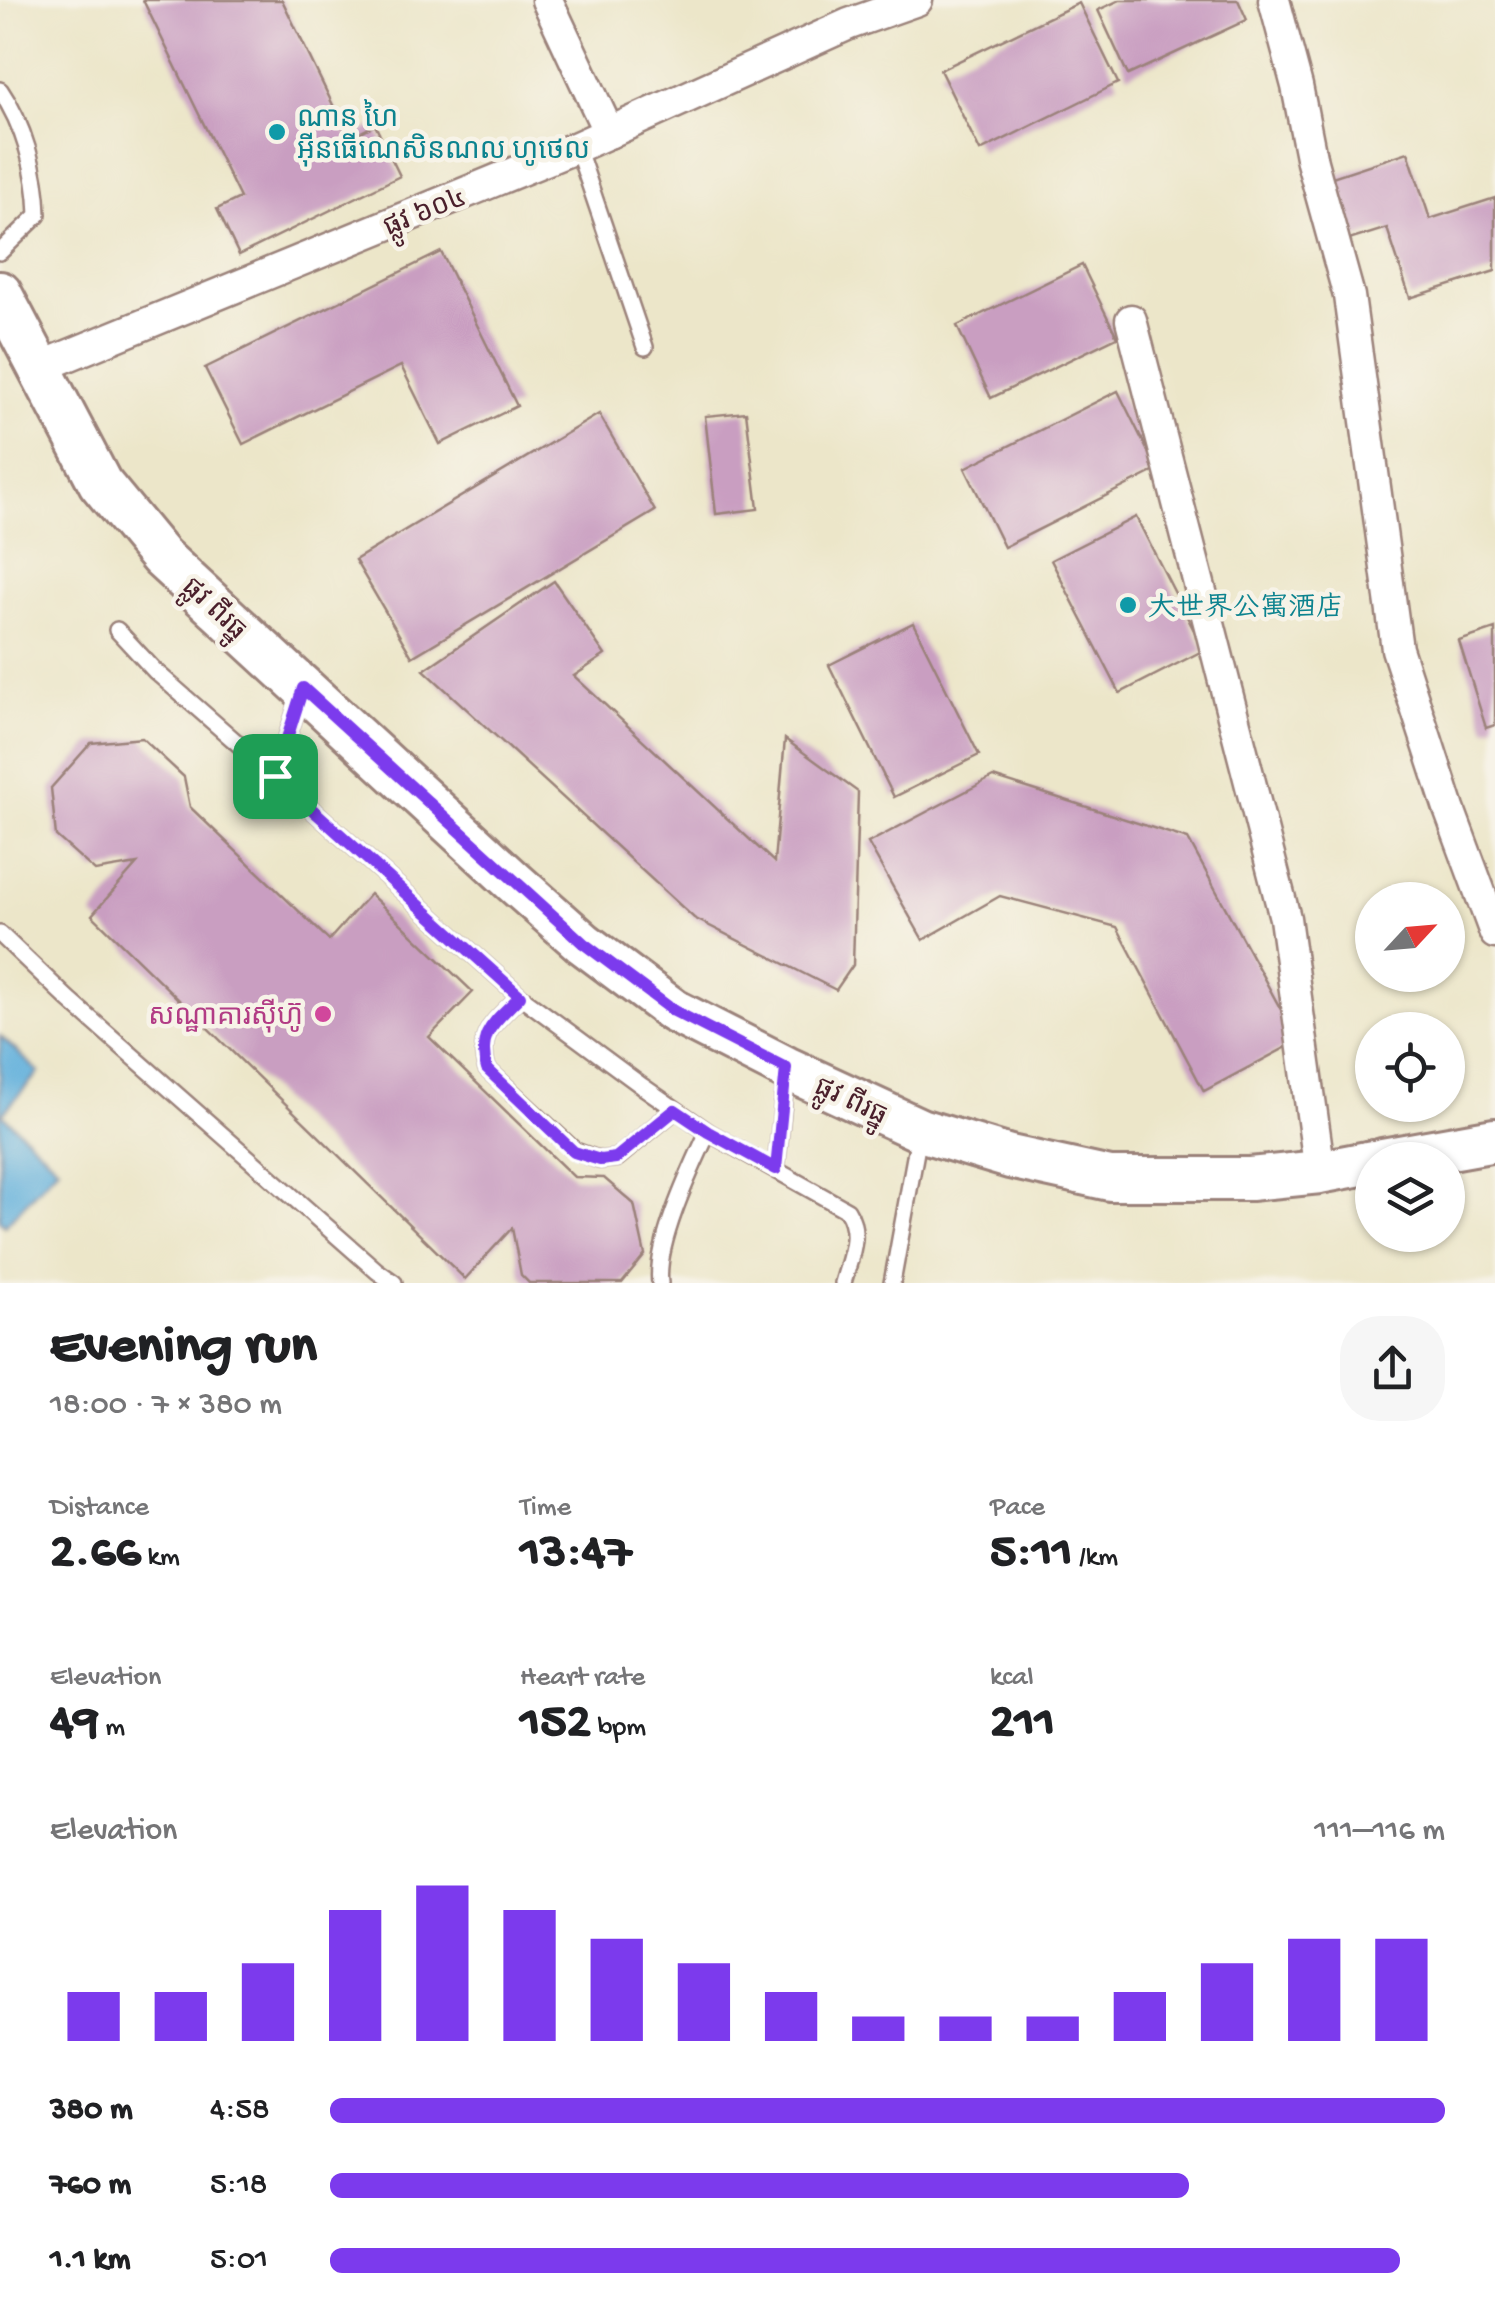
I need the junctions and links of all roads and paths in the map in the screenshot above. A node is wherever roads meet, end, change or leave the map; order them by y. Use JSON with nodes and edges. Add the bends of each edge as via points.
{"nodes":[{"id":1,"x":547,"y":0,"type":"edge"},
{"id":2,"x":917,"y":0,"type":"edge"},
{"id":3,"x":1274,"y":0,"type":"edge"},
{"id":4,"x":844,"y":12,"type":"edge"},
{"id":5,"x":0,"y":90,"type":"edge"},
{"id":6,"x":609,"y":133,"type":"junction"},
{"id":7,"x":577,"y":147,"type":"junction"},
{"id":8,"x":0,"y":252,"type":"edge"},
{"id":9,"x":0,"y":293,"type":"edge"},
{"id":10,"x":1131,"y":320,"type":"dead end"},
{"id":11,"x":645,"y":348,"type":"dead end"},
{"id":12,"x":38,"y":368,"type":"junction"},
{"id":13,"x":117,"y":630,"type":"dead end"},
{"id":14,"x":303,"y":688,"type":"junction"},
{"id":15,"x":275,"y":776,"type":"junction"},
{"id":16,"x":1495,"y":933,"type":"edge"},
{"id":17,"x":0,"y":934,"type":"edge"},
{"id":18,"x":520,"y":996,"type":"junction"},
{"id":19,"x":786,"y":1068,"type":"junction"},
{"id":20,"x":675,"y":1110,"type":"junction"},
{"id":21,"x":920,"y":1130,"type":"junction"},
{"id":22,"x":708,"y":1132,"type":"junction"},
{"id":23,"x":1495,"y":1140,"type":"edge"},
{"id":24,"x":1465,"y":1145,"type":"edge"},
{"id":25,"x":1355,"y":1165,"type":"edge"},
{"id":26,"x":776,"y":1169,"type":"junction"},
{"id":27,"x":1320,"y":1172,"type":"junction"},
{"id":28,"x":394,"y":1283,"type":"edge"},
{"id":29,"x":660,"y":1283,"type":"edge"},
{"id":30,"x":844,"y":1283,"type":"edge"},
{"id":31,"x":892,"y":1283,"type":"edge"}],
"edges":[{"from":1,"to":6,"type":"street"},
{"from":2,"to":4,"type":"street","name":"ផ្លូវ ៦០៤"},
{"from":3,"to":16,"type":"street","via":[[1349,296],[1397,649]]},
{"from":4,"to":6,"type":"street","name":"ផ្លូវ ៦០៤"},
{"from":5,"to":8,"type":"lane","via":[[16,113],[38,215]]},
{"from":6,"to":7,"type":"street","name":"ផ្លូវ ៦០៤"},
{"from":7,"to":11,"type":"lane"},
{"from":7,"to":12,"type":"street","name":"ផ្លូវ ៦០៤"},
{"from":9,"to":12,"type":"main road","name":"ផ្លូវ ពីរធ្នូ"},
{"from":10,"to":27,"type":"street","via":[[1286,918]]},
{"from":12,"to":14,"type":"main road","name":"ផ្លូវ ពីរធ្នូ","via":[[100,482],[161,557]]},
{"from":13,"to":15,"type":"lane"},
{"from":14,"to":15,"type":"lane"},
{"from":14,"to":19,"type":"main road","name":"ផ្លូវ ពីរធ្នូ","via":[[583,943],[674,1011]]},
{"from":15,"to":18,"type":"lane"},
{"from":17,"to":28,"type":"lane"},
{"from":18,"to":20,"type":"lane"},
{"from":18,"to":20,"type":"lane","via":[[485,1034],[487,1069],[574,1152],[616,1158]]},
{"from":19,"to":21,"type":"main road","name":"ផ្លូវ ពីរធ្នូ"},
{"from":19,"to":26,"type":"lane"},
{"from":20,"to":22,"type":"lane"},
{"from":21,"to":27,"type":"main road","name":"ផ្លូវ ពីរធ្នូ","via":[[1110,1179]]},
{"from":21,"to":31,"type":"lane"},
{"from":22,"to":26,"type":"lane"},
{"from":22,"to":29,"type":"lane","via":[[681,1191],[658,1268]]},
{"from":23,"to":24,"type":"main road"},
{"from":25,"to":27,"type":"main road","name":"ផ្លូវ ពីរធ្នូ"},
{"from":26,"to":30,"type":"lane","via":[[847,1210],[854,1221]]}]}
